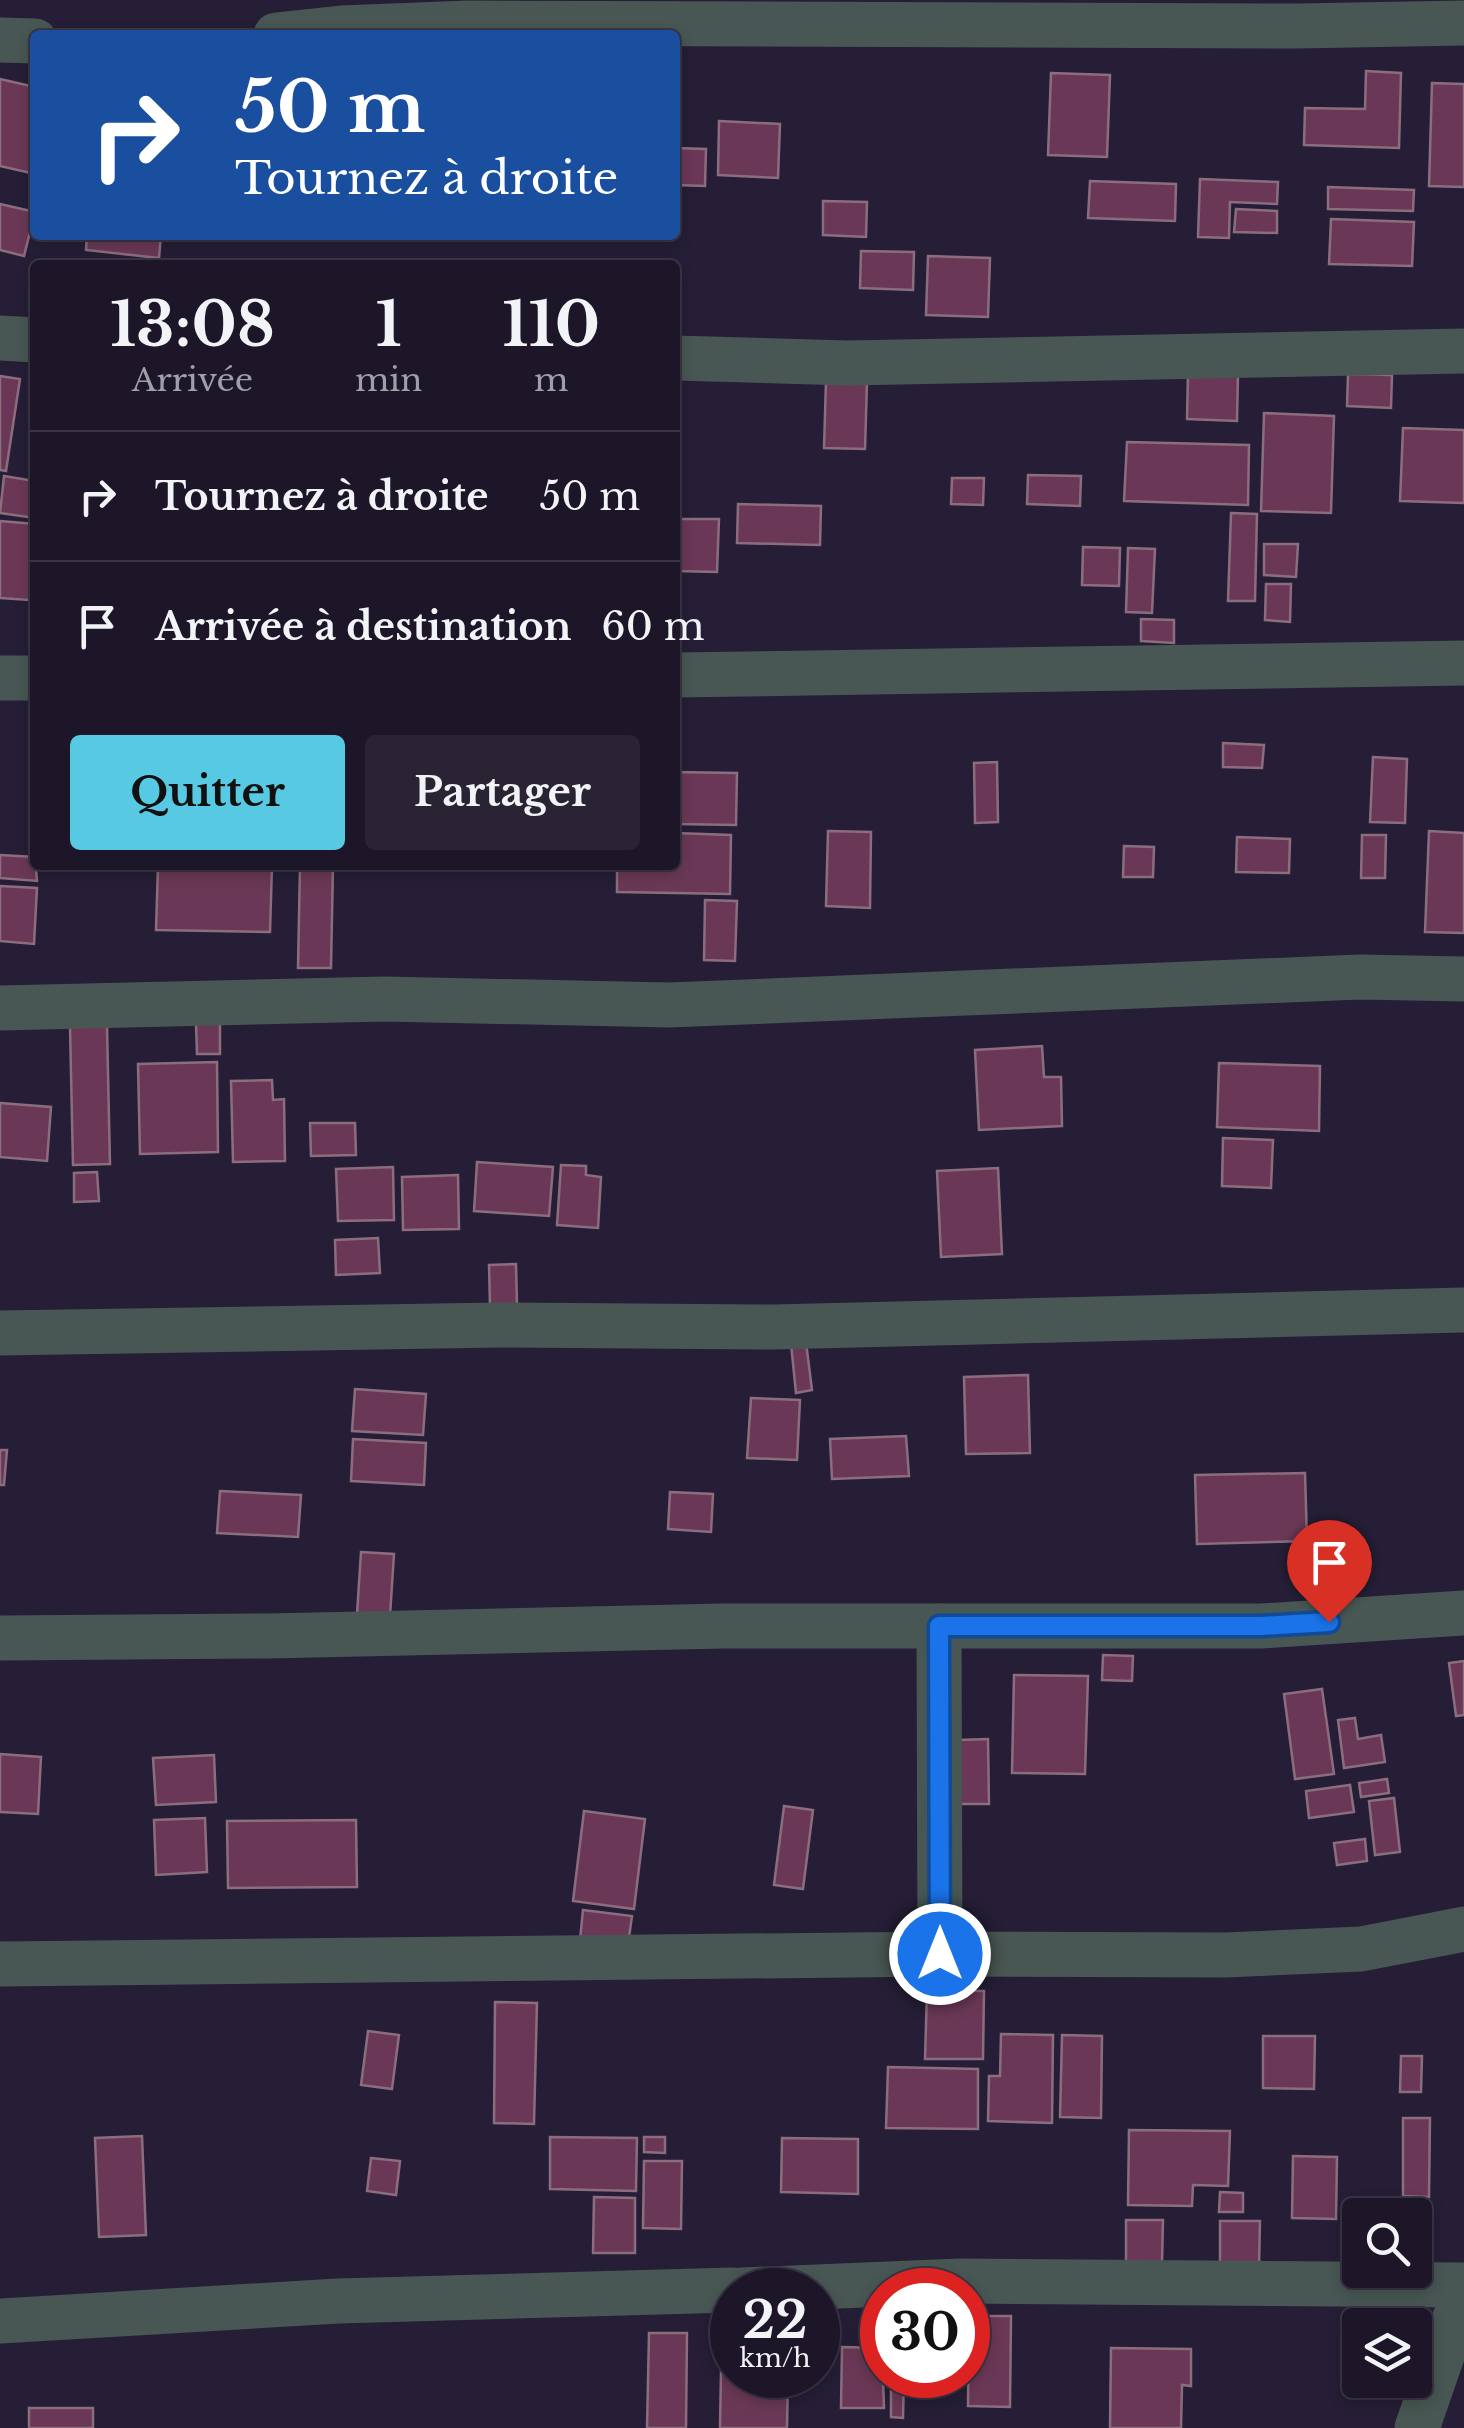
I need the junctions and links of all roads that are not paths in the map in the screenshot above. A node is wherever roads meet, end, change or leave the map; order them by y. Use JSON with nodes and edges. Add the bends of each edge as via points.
{"nodes":[{"id":1,"x":469,"y":11,"type":"edge"},
{"id":2,"x":1464,"y":24,"type":"edge"},
{"id":3,"x":322,"y":30,"type":"edge"},
{"id":4,"x":0,"y":40,"type":"edge"},
{"id":5,"x":30,"y":41,"type":"edge"},
{"id":6,"x":0,"y":338,"type":"edge"},
{"id":7,"x":30,"y":340,"type":"edge"},
{"id":8,"x":1464,"y":351,"type":"edge"},
{"id":9,"x":680,"y":358,"type":"edge"},
{"id":10,"x":1464,"y":663,"type":"edge"},
{"id":11,"x":680,"y":675,"type":"edge"},
{"id":12,"x":0,"y":678,"type":"edge"},
{"id":13,"x":30,"y":678,"type":"edge"},
{"id":14,"x":1464,"y":979,"type":"edge"},
{"id":15,"x":0,"y":1008,"type":"edge"},
{"id":16,"x":1464,"y":1310,"type":"edge"},
{"id":17,"x":0,"y":1333,"type":"edge"},
{"id":18,"x":1464,"y":1613,"type":"edge"},
{"id":19,"x":939,"y":1626,"type":"junction"},
{"id":20,"x":0,"y":1638,"type":"edge"},
{"id":21,"x":1464,"y":1930,"type":"edge"},
{"id":22,"x":940,"y":1954,"type":"junction"},
{"id":23,"x":0,"y":1964,"type":"edge"},
{"id":24,"x":1464,"y":2285,"type":"edge"},
{"id":25,"x":840,"y":2286,"type":"edge"},
{"id":26,"x":710,"y":2291,"type":"edge"},
{"id":27,"x":1464,"y":2292,"type":"edge"},
{"id":28,"x":0,"y":2322,"type":"edge"},
{"id":29,"x":1416,"y":2428,"type":"edge"}],
"edges":[{"from":1,"to":2,"type":"street"},
{"from":1,"to":3,"type":"street"},
{"from":4,"to":5,"type":"street"},
{"from":6,"to":7,"type":"street"},
{"from":8,"to":9,"type":"street","via":[[848,363]]},
{"from":10,"to":11,"type":"street"},
{"from":12,"to":13,"type":"street"},
{"from":14,"to":15,"type":"street","via":[[1360,977],[669,1005],[384,999]]},
{"from":16,"to":17,"type":"street","via":[[774,1327]]},
{"from":18,"to":19,"type":"street","via":[[1261,1626]]},
{"from":19,"to":20,"type":"street"},
{"from":19,"to":22,"type":"street"},
{"from":21,"to":22,"type":"street","via":[[1361,1949]]},
{"from":22,"to":23,"type":"street"},
{"from":24,"to":25,"type":"street"},
{"from":26,"to":28,"type":"street","via":[[338,2301]]},
{"from":27,"to":29,"type":"street"}]}
